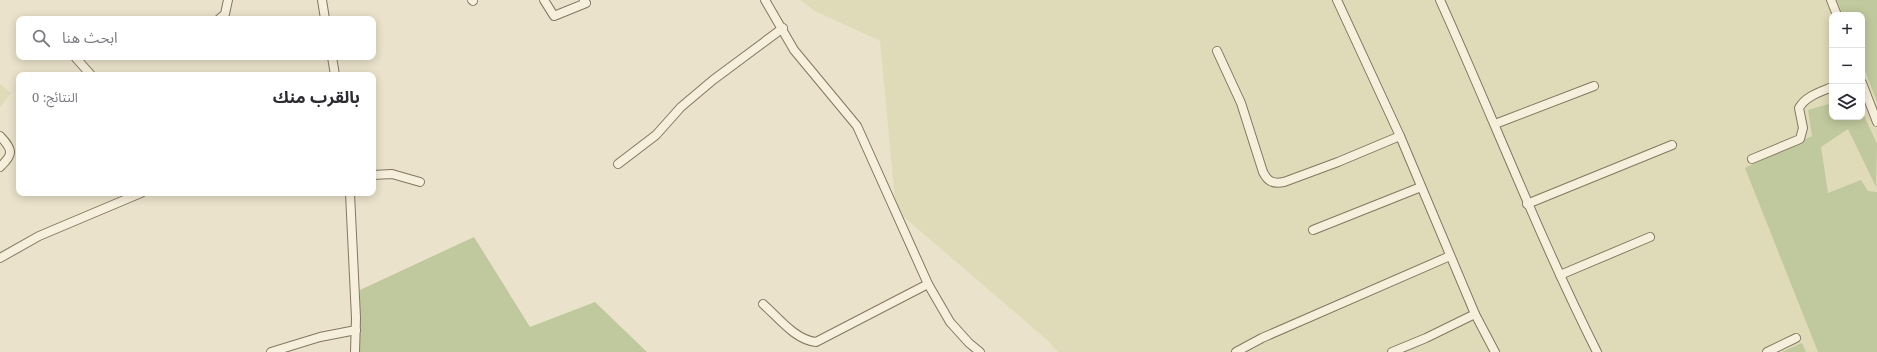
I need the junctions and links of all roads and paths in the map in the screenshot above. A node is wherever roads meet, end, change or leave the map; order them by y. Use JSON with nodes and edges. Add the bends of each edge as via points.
{"nodes":[{"id":1,"x":228,"y":0,"type":"edge"},
{"id":2,"x":322,"y":0,"type":"edge"},
{"id":3,"x":544,"y":0,"type":"edge"},
{"id":4,"x":584,"y":0,"type":"edge"},
{"id":5,"x":765,"y":0,"type":"edge"},
{"id":6,"x":1336,"y":0,"type":"edge"},
{"id":7,"x":1440,"y":0,"type":"edge"},
{"id":8,"x":1831,"y":0,"type":"edge"},
{"id":9,"x":1836,"y":12,"type":"edge"},
{"id":10,"x":223,"y":16,"type":"edge"},
{"id":11,"x":325,"y":16,"type":"edge"},
{"id":12,"x":783,"y":28,"type":"junction"},
{"id":13,"x":1217,"y":51,"type":"dead end"},
{"id":14,"x":78,"y":60,"type":"edge"},
{"id":15,"x":332,"y":60,"type":"edge"},
{"id":16,"x":88,"y":72,"type":"edge"},
{"id":17,"x":334,"y":72,"type":"edge"},
{"id":18,"x":1594,"y":86,"type":"dead end"},
{"id":19,"x":1829,"y":89,"type":"edge"},
{"id":20,"x":1865,"y":93,"type":"edge"},
{"id":21,"x":1877,"y":122,"type":"edge"},
{"id":22,"x":1495,"y":124,"type":"junction"},
{"id":23,"x":0,"y":136,"type":"edge"},
{"id":24,"x":1400,"y":136,"type":"junction"},
{"id":25,"x":1672,"y":145,"type":"dead end"},
{"id":26,"x":1752,"y":159,"type":"dead end"},
{"id":27,"x":618,"y":164,"type":"dead end"},
{"id":28,"x":0,"y":167,"type":"edge"},
{"id":29,"x":376,"y":175,"type":"edge"},
{"id":30,"x":420,"y":182,"type":"dead end"},
{"id":31,"x":1421,"y":187,"type":"junction"},
{"id":32,"x":134,"y":196,"type":"edge"},
{"id":33,"x":350,"y":196,"type":"edge"},
{"id":34,"x":1527,"y":204,"type":"junction"},
{"id":35,"x":1312,"y":230,"type":"dead end"},
{"id":36,"x":1650,"y":237,"type":"dead end"},
{"id":37,"x":1450,"y":256,"type":"junction"},
{"id":38,"x":0,"y":258,"type":"edge"},
{"id":39,"x":1560,"y":275,"type":"junction"},
{"id":40,"x":928,"y":284,"type":"junction"},
{"id":41,"x":763,"y":304,"type":"dead end"},
{"id":42,"x":1475,"y":314,"type":"junction"},
{"id":43,"x":356,"y":330,"type":"junction"},
{"id":44,"x":1796,"y":338,"type":"dead end"},
{"id":45,"x":271,"y":352,"type":"edge"},
{"id":46,"x":355,"y":352,"type":"edge"},
{"id":47,"x":980,"y":352,"type":"edge"},
{"id":48,"x":1236,"y":352,"type":"edge"},
{"id":49,"x":1392,"y":352,"type":"edge"},
{"id":50,"x":1495,"y":352,"type":"edge"},
{"id":51,"x":1597,"y":352,"type":"edge"},
{"id":52,"x":1767,"y":352,"type":"edge"}],
"edges":[{"from":1,"to":10,"type":"street","via":[[228,9]]},
{"from":2,"to":11,"type":"street"},
{"from":3,"to":4,"type":"street","via":[[554,16],[586,3]]},
{"from":5,"to":12,"type":"street"},
{"from":6,"to":24,"type":"street"},
{"from":7,"to":22,"type":"street"},
{"from":8,"to":9,"type":"street"},
{"from":12,"to":27,"type":"street","via":[[713,80],[681,107],[656,135]]},
{"from":12,"to":40,"type":"street","via":[[794,50],[857,126]]},
{"from":13,"to":24,"type":"street","via":[[1241,103],[1263,172],[1267,180],[1274,184],[1338,162]]},
{"from":14,"to":16,"type":"street"},
{"from":15,"to":17,"type":"street"},
{"from":18,"to":22,"type":"street"},
{"from":19,"to":26,"type":"street","via":[[1820,91],[1801,104],[1799,108],[1803,128],[1797,142]]},
{"from":20,"to":21,"type":"street"},
{"from":22,"to":34,"type":"street"},
{"from":23,"to":28,"type":"street","via":[[11,151]]},
{"from":24,"to":31,"type":"street"},
{"from":25,"to":34,"type":"street"},
{"from":29,"to":30,"type":"street","via":[[392,174]]},
{"from":31,"to":35,"type":"street"},
{"from":31,"to":37,"type":"street"},
{"from":32,"to":38,"type":"street","via":[[39,236]]},
{"from":33,"to":43,"type":"street"},
{"from":34,"to":39,"type":"street"},
{"from":36,"to":39,"type":"street"},
{"from":37,"to":42,"type":"street"},
{"from":37,"to":48,"type":"street","via":[[1262,338]]},
{"from":39,"to":51,"type":"street"},
{"from":40,"to":41,"type":"street","via":[[816,342],[797,335]]},
{"from":40,"to":47,"type":"street","via":[[950,322],[968,343]]},
{"from":42,"to":49,"type":"street"},
{"from":42,"to":50,"type":"street"},
{"from":43,"to":45,"type":"street","via":[[320,337]]},
{"from":43,"to":46,"type":"street"},
{"from":44,"to":52,"type":"street"}]}
